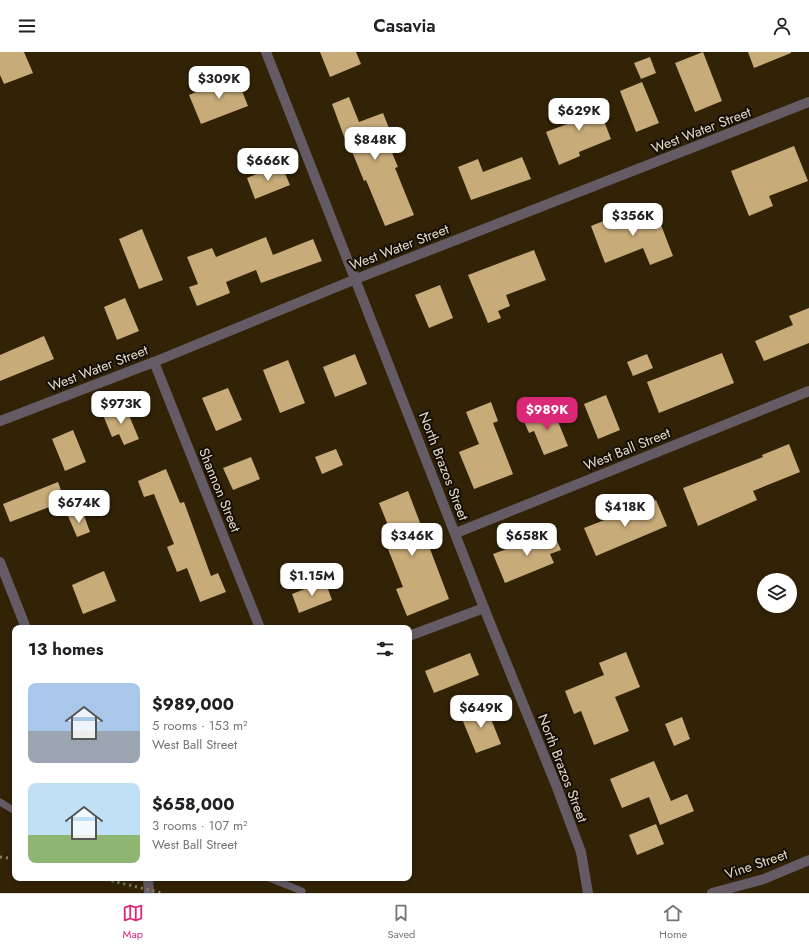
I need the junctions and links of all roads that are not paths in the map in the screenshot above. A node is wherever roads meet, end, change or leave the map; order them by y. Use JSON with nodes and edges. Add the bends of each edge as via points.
{"nodes":[{"id":1,"x":266,"y":52,"type":"edge"},
{"id":2,"x":809,"y":102,"type":"edge"},
{"id":3,"x":356,"y":279,"type":"junction"},
{"id":4,"x":154,"y":362,"type":"junction"},
{"id":5,"x":809,"y":391,"type":"edge"},
{"id":6,"x":0,"y":421,"type":"edge"},
{"id":7,"x":456,"y":533,"type":"junction"},
{"id":8,"x":0,"y":562,"type":"edge"},
{"id":9,"x":484,"y":608,"type":"junction"},
{"id":10,"x":25,"y":625,"type":"edge"},
{"id":11,"x":259,"y":625,"type":"edge"},
{"id":12,"x":412,"y":635,"type":"edge"},
{"id":13,"x":0,"y":802,"type":"edge"},
{"id":14,"x":12,"y":809,"type":"edge"},
{"id":15,"x":809,"y":860,"type":"edge"},
{"id":16,"x":148,"y":881,"type":"edge"},
{"id":17,"x":277,"y":881,"type":"edge"},
{"id":18,"x":302,"y":891,"type":"dead end"},
{"id":19,"x":149,"y":893,"type":"edge"},
{"id":20,"x":588,"y":893,"type":"edge"},
{"id":21,"x":712,"y":893,"type":"edge"}],
"edges":[{"from":1,"to":3,"type":"street","name":"North Brazos Street"},
{"from":2,"to":3,"type":"street","name":"West Water Street"},
{"from":3,"to":4,"type":"street","name":"West Water Street"},
{"from":3,"to":7,"type":"street","name":"North Brazos Street"},
{"from":4,"to":6,"type":"street","name":"West Water Street"},
{"from":4,"to":11,"type":"street","name":"Shannon Street"},
{"from":5,"to":7,"type":"street","name":"West Ball Street"},
{"from":7,"to":9,"type":"street","name":"North Brazos Street"},
{"from":8,"to":10,"type":"street"},
{"from":9,"to":12,"type":"street"},
{"from":9,"to":20,"type":"street","name":"North Brazos Street","via":[[581,852]]},
{"from":13,"to":14,"type":"lane"},
{"from":15,"to":21,"type":"street","name":"Vine Street","via":[[764,879]]},
{"from":16,"to":19,"type":"street"},
{"from":17,"to":18,"type":"lane"}]}
